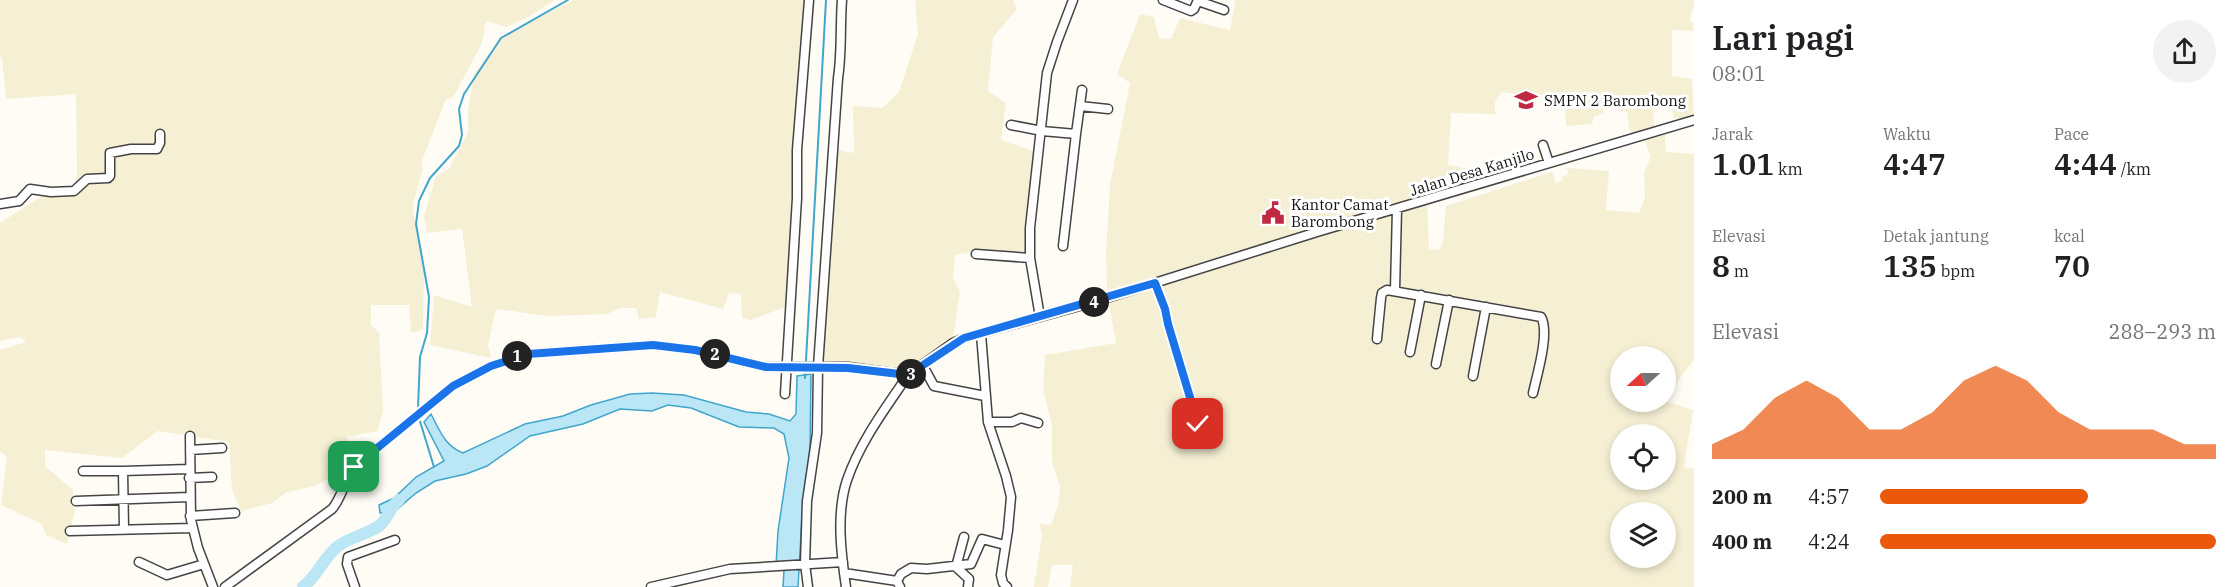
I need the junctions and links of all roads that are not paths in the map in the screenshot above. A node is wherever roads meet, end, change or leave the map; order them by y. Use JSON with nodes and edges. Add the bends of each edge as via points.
{"nodes":[{"id":1,"x":809,"y":0,"type":"edge"},
{"id":2,"x":842,"y":0,"type":"edge"},
{"id":3,"x":1073,"y":0,"type":"edge"},
{"id":4,"x":1163,"y":0,"type":"edge"},
{"id":5,"x":1198,"y":0,"type":"edge"},
{"id":6,"x":1224,"y":10,"type":"dead end"},
{"id":7,"x":1082,"y":90,"type":"dead end"},
{"id":8,"x":1080,"y":106,"type":"junction"},
{"id":9,"x":1108,"y":109,"type":"dead end"},
{"id":10,"x":1694,"y":120,"type":"edge"},
{"id":11,"x":1011,"y":125,"type":"dead end"},
{"id":12,"x":1042,"y":132,"type":"junction"},
{"id":13,"x":160,"y":134,"type":"dead end"},
{"id":14,"x":1076,"y":134,"type":"junction"},
{"id":15,"x":1543,"y":145,"type":"dead end"},
{"id":16,"x":1549,"y":163,"type":"junction"},
{"id":17,"x":0,"y":204,"type":"edge"},
{"id":18,"x":1397,"y":209,"type":"junction"},
{"id":19,"x":1064,"y":246,"type":"dead end"},
{"id":20,"x":976,"y":254,"type":"dead end"},
{"id":21,"x":1030,"y":258,"type":"junction"},
{"id":22,"x":1155,"y":283,"type":"junction"},
{"id":23,"x":1395,"y":290,"type":"junction"},
{"id":24,"x":1421,"y":295,"type":"junction"},
{"id":25,"x":1449,"y":300,"type":"junction"},
{"id":26,"x":1486,"y":307,"type":"junction"},
{"id":27,"x":1040,"y":317,"type":"junction"},
{"id":28,"x":981,"y":334,"type":"junction"},
{"id":29,"x":1377,"y":339,"type":"dead end"},
{"id":30,"x":1410,"y":352,"type":"dead end"},
{"id":31,"x":1436,"y":364,"type":"dead end"},
{"id":32,"x":923,"y":366,"type":"junction"},
{"id":33,"x":816,"y":367,"type":"junction"},
{"id":34,"x":789,"y":368,"type":"junction"},
{"id":35,"x":908,"y":375,"type":"junction"},
{"id":36,"x":1473,"y":376,"type":"dead end"},
{"id":37,"x":1533,"y":393,"type":"dead end"},
{"id":38,"x":785,"y":394,"type":"dead end"},
{"id":39,"x":985,"y":396,"type":"junction"},
{"id":40,"x":988,"y":422,"type":"junction"},
{"id":41,"x":1038,"y":423,"type":"dead end"},
{"id":42,"x":1198,"y":424,"type":"dead end"},
{"id":43,"x":190,"y":436,"type":"dead end"},
{"id":44,"x":222,"y":448,"type":"dead end"},
{"id":45,"x":190,"y":450,"type":"junction"},
{"id":46,"x":83,"y":471,"type":"dead end"},
{"id":47,"x":123,"y":471,"type":"junction"},
{"id":48,"x":189,"y":474,"type":"junction"},
{"id":49,"x":212,"y":477,"type":"dead end"},
{"id":50,"x":189,"y":497,"type":"junction"},
{"id":51,"x":124,"y":500,"type":"junction"},
{"id":52,"x":76,"y":501,"type":"dead end"},
{"id":53,"x":235,"y":513,"type":"dead end"},
{"id":54,"x":190,"y":516,"type":"junction"},
{"id":55,"x":192,"y":528,"type":"junction"},
{"id":56,"x":124,"y":529,"type":"junction"},
{"id":57,"x":70,"y":531,"type":"dead end"},
{"id":58,"x":964,"y":537,"type":"dead end"},
{"id":59,"x":395,"y":540,"type":"dead end"},
{"id":60,"x":1005,"y":545,"type":"junction"},
{"id":61,"x":139,"y":562,"type":"dead end"},
{"id":62,"x":843,"y":562,"type":"junction"},
{"id":63,"x":204,"y":564,"type":"junction"},
{"id":64,"x":803,"y":564,"type":"junction"},
{"id":65,"x":956,"y":567,"type":"junction"},
{"id":66,"x":844,"y":573,"type":"junction"},
{"id":67,"x":898,"y":584,"type":"edge"},
{"id":68,"x":1003,"y":586,"type":"edge"},
{"id":69,"x":213,"y":587,"type":"edge"},
{"id":70,"x":225,"y":587,"type":"edge"},
{"id":71,"x":355,"y":587,"type":"edge"},
{"id":72,"x":651,"y":587,"type":"edge"},
{"id":73,"x":808,"y":587,"type":"edge"},
{"id":74,"x":846,"y":587,"type":"edge"},
{"id":75,"x":968,"y":587,"type":"edge"}],
"edges":[{"from":1,"to":34,"type":"street","via":[[797,150]]},
{"from":2,"to":33,"type":"street","via":[[842,57]]},
{"from":3,"to":12,"type":"street","via":[[1049,66]]},
{"from":4,"to":5,"type":"street","via":[[1191,11]]},
{"from":5,"to":6,"type":"street"},
{"from":7,"to":8,"type":"street"},
{"from":8,"to":9,"type":"street"},
{"from":8,"to":14,"type":"street"},
{"from":10,"to":16,"type":"street","name":"Jalan Desa Kanjilo"},
{"from":11,"to":12,"type":"street"},
{"from":12,"to":14,"type":"street"},
{"from":12,"to":21,"type":"street"},
{"from":13,"to":17,"type":"street","via":[[157,149],[131,148],[110,153],[108,178],[87,179],[74,191],[30,189],[19,201]]},
{"from":14,"to":19,"type":"street"},
{"from":15,"to":16,"type":"street"},
{"from":16,"to":18,"type":"street","name":"Jalan Desa Kanjilo"},
{"from":18,"to":22,"type":"street","name":"Jalan Desa Kanjilo"},
{"from":18,"to":23,"type":"street"},
{"from":20,"to":21,"type":"street"},
{"from":21,"to":27,"type":"street"},
{"from":22,"to":27,"type":"street","name":"Jalan Desa Kanjilo"},
{"from":22,"to":42,"type":"street"},
{"from":23,"to":24,"type":"street"},
{"from":23,"to":29,"type":"street","via":[[1382,293]]},
{"from":24,"to":25,"type":"street"},
{"from":24,"to":30,"type":"street"},
{"from":25,"to":26,"type":"street"},
{"from":25,"to":31,"type":"street"},
{"from":26,"to":36,"type":"street"},
{"from":26,"to":37,"type":"street","via":[[1541,317],[1545,334]]},
{"from":27,"to":28,"type":"street","name":"Jalan Desa Kanjilo"},
{"from":28,"to":32,"type":"street","name":"Jalan Desa Kanjilo","via":[[953,343]]},
{"from":28,"to":39,"type":"street"},
{"from":32,"to":35,"type":"street","name":"Jalan Desa Kanjilo"},
{"from":32,"to":39,"type":"street","via":[[934,386]]},
{"from":33,"to":34,"type":"street"},
{"from":33,"to":35,"type":"street"},
{"from":33,"to":64,"type":"street","via":[[817,433],[807,494]]},
{"from":34,"to":38,"type":"street"},
{"from":34,"to":70,"type":"street","via":[[653,345],[528,354],[506,360],[453,386],[430,404],[354,467],[332,509]]},
{"from":35,"to":62,"type":"street","via":[[865,441],[847,480],[842,507]]},
{"from":39,"to":40,"type":"street"},
{"from":40,"to":41,"type":"street","via":[[1021,418]]},
{"from":40,"to":60,"type":"street","via":[[1011,497]]},
{"from":43,"to":45,"type":"street"},
{"from":44,"to":45,"type":"street"},
{"from":45,"to":48,"type":"street"},
{"from":46,"to":47,"type":"street"},
{"from":47,"to":48,"type":"street"},
{"from":47,"to":51,"type":"street"},
{"from":48,"to":49,"type":"street"},
{"from":48,"to":50,"type":"street"},
{"from":50,"to":51,"type":"street"},
{"from":50,"to":54,"type":"street"},
{"from":51,"to":52,"type":"street"},
{"from":51,"to":56,"type":"street"},
{"from":53,"to":54,"type":"street"},
{"from":54,"to":55,"type":"street"},
{"from":55,"to":56,"type":"street"},
{"from":55,"to":63,"type":"street"},
{"from":56,"to":57,"type":"street"},
{"from":58,"to":65,"type":"street"},
{"from":59,"to":71,"type":"street","via":[[348,557]]},
{"from":60,"to":65,"type":"street","via":[[982,539],[972,562]]},
{"from":60,"to":68,"type":"street"},
{"from":61,"to":63,"type":"street","via":[[167,575]]},
{"from":62,"to":64,"type":"street"},
{"from":62,"to":66,"type":"street"},
{"from":63,"to":69,"type":"street"},
{"from":64,"to":72,"type":"street","via":[[730,569]]},
{"from":64,"to":73,"type":"street"},
{"from":65,"to":67,"type":"street","via":[[911,568],[901,574]]},
{"from":65,"to":75,"type":"street","via":[[969,579]]},
{"from":66,"to":67,"type":"street"},
{"from":66,"to":74,"type":"street"}]}
